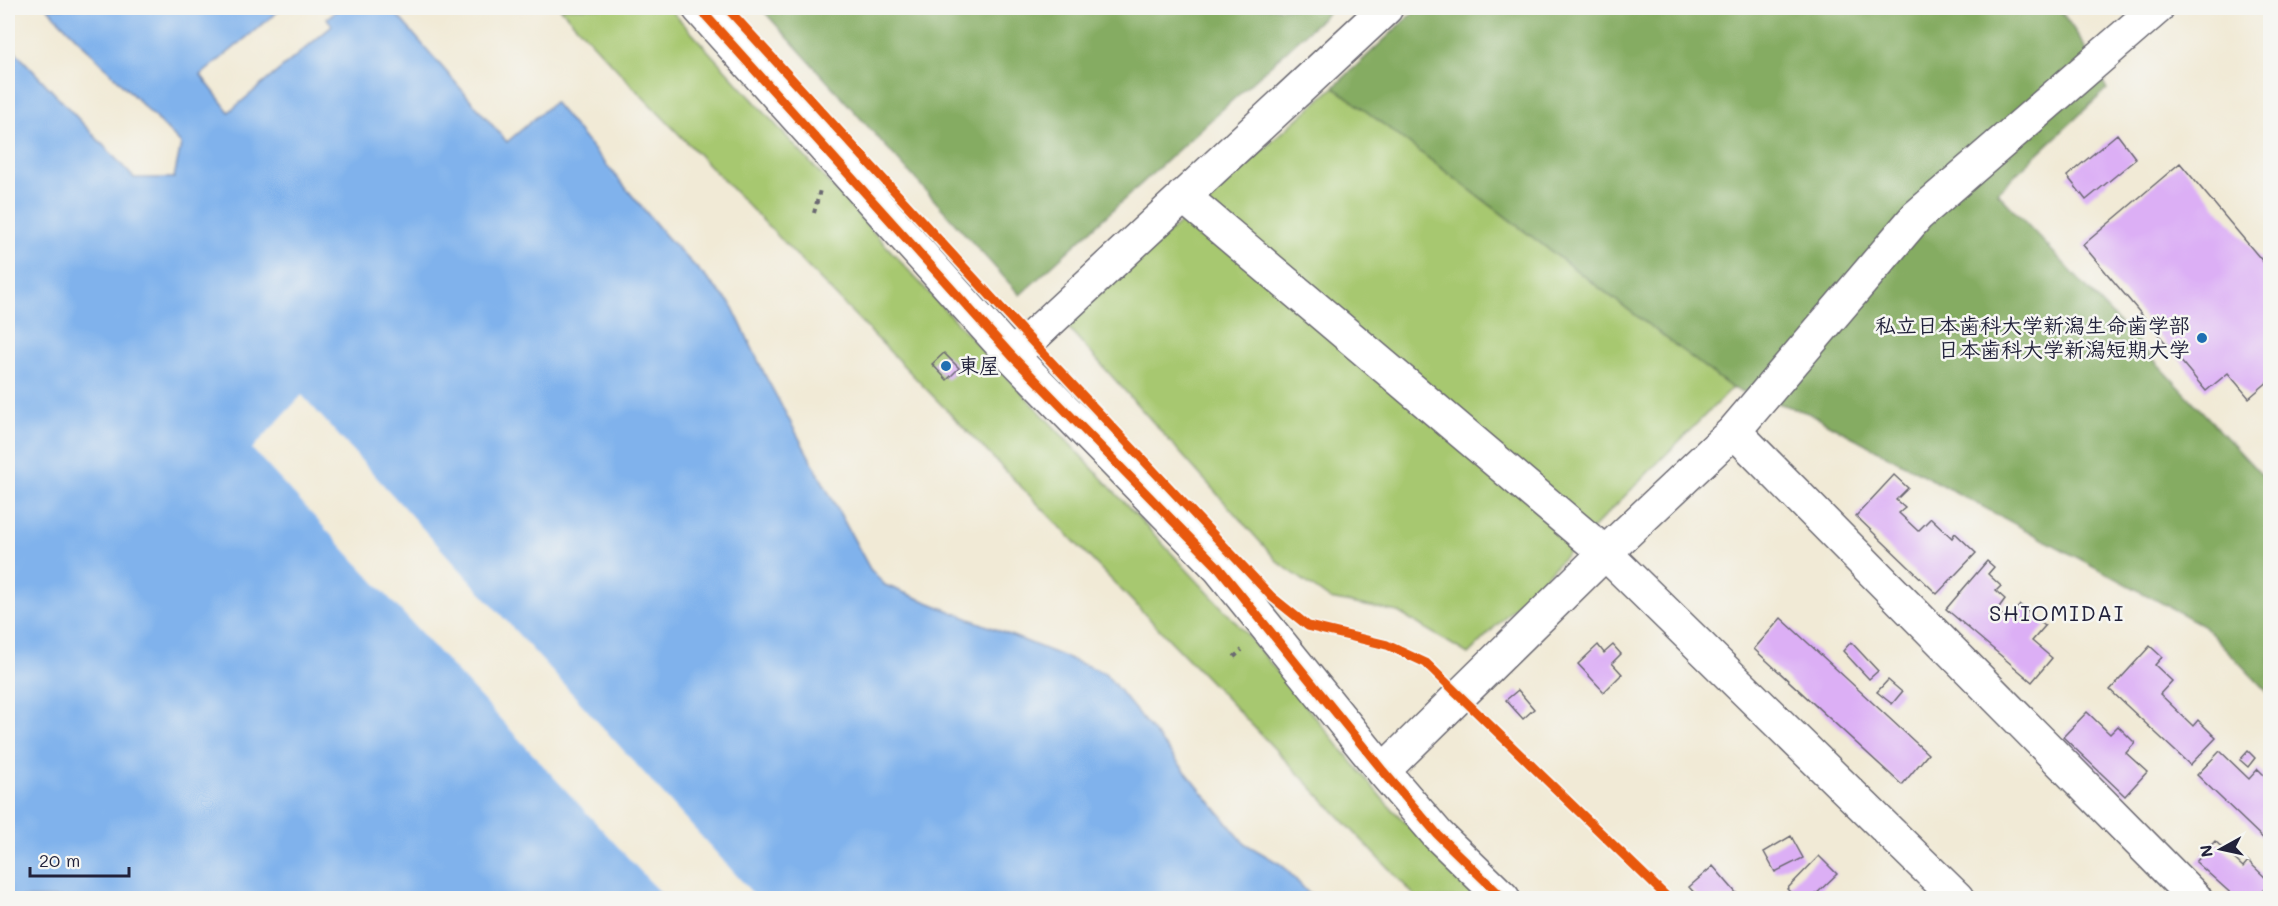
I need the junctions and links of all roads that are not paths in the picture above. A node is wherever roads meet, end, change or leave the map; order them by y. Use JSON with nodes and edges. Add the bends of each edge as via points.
{"nodes":[{"id":1,"x":699,"y":8,"type":"edge"},
{"id":2,"x":1386,"y":8,"type":"edge"},
{"id":3,"x":2157,"y":8,"type":"edge"},
{"id":4,"x":1183,"y":196,"type":"junction"},
{"id":5,"x":1012,"y":356,"type":"junction"},
{"id":6,"x":1734,"y":431,"type":"junction"},
{"id":7,"x":1605,"y":553,"type":"junction"},
{"id":8,"x":1383,"y":771,"type":"junction"},
{"id":9,"x":1503,"y":898,"type":"edge"},
{"id":10,"x":1957,"y":898,"type":"edge"},
{"id":11,"x":2195,"y":898,"type":"edge"}],
"edges":[{"from":1,"to":5,"type":"street"},
{"from":2,"to":4,"type":"street"},
{"from":3,"to":6,"type":"street","via":[[1917,216]]},
{"from":4,"to":5,"type":"street"},
{"from":4,"to":7,"type":"street"},
{"from":5,"to":8,"type":"street","via":[[1219,568]]},
{"from":6,"to":7,"type":"street"},
{"from":6,"to":11,"type":"street"},
{"from":7,"to":8,"type":"street"},
{"from":7,"to":10,"type":"street"},
{"from":8,"to":9,"type":"street","via":[[1438,835]]}]}
